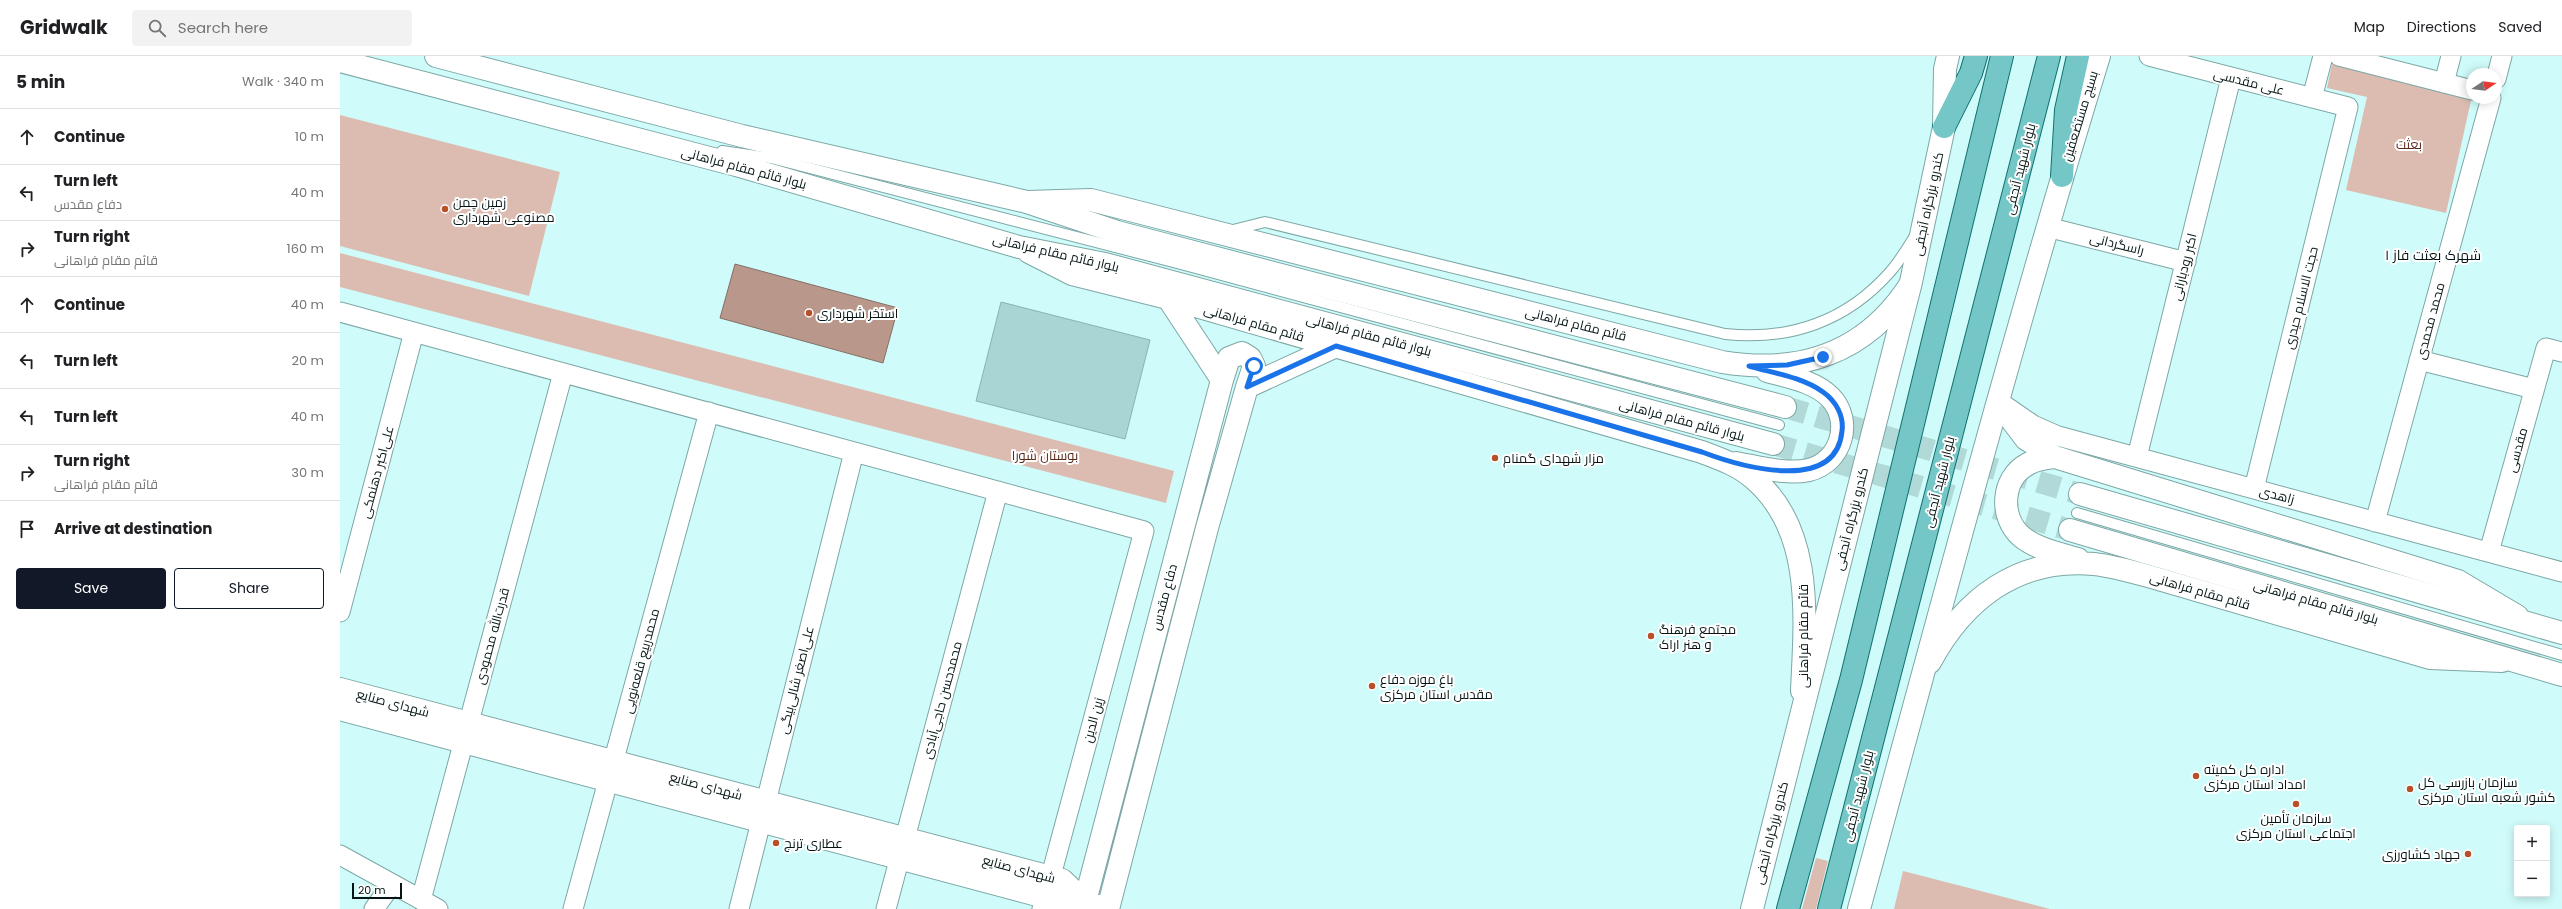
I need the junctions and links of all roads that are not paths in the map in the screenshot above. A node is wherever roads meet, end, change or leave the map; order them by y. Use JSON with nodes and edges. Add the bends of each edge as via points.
{"nodes":[{"id":1,"x":436,"y":56,"type":"edge"},
{"id":2,"x":1948,"y":56,"type":"edge"},
{"id":3,"x":1976,"y":56,"type":"edge"},
{"id":4,"x":2002,"y":56,"type":"edge"},
{"id":5,"x":2049,"y":56,"type":"edge"},
{"id":6,"x":2078,"y":56,"type":"edge"},
{"id":7,"x":2099,"y":56,"type":"edge"},
{"id":8,"x":2149,"y":56,"type":"edge"},
{"id":9,"x":2323,"y":56,"type":"edge"},
{"id":10,"x":2338,"y":56,"type":"edge"},
{"id":11,"x":2451,"y":56,"type":"edge"},
{"id":12,"x":2502,"y":56,"type":"edge"},
{"id":13,"x":340,"y":61,"type":"edge"},
{"id":14,"x":2197,"y":62,"type":"edge"},
{"id":15,"x":2499,"y":68,"type":"edge"},
{"id":16,"x":2231,"y":78,"type":"junction"},
{"id":17,"x":2444,"y":83,"type":"junction"},
{"id":18,"x":2466,"y":88,"type":"edge"},
{"id":19,"x":2312,"y":98,"type":"junction"},
{"id":20,"x":2489,"y":104,"type":"edge"},
{"id":21,"x":2348,"y":107,"type":"joint"},
{"id":22,"x":1944,"y":127,"type":"junction"},
{"id":23,"x":719,"y":151,"type":"dead end"},
{"id":24,"x":2062,"y":176,"type":"junction"},
{"id":25,"x":1027,"y":202,"type":"junction"},
{"id":26,"x":1924,"y":223,"type":"junction"},
{"id":27,"x":2047,"y":227,"type":"junction"},
{"id":28,"x":1219,"y":233,"type":"junction"},
{"id":29,"x":1019,"y":247,"type":"junction"},
{"id":30,"x":2186,"y":262,"type":"junction"},
{"id":31,"x":1911,"y":282,"type":"junction"},
{"id":32,"x":1168,"y":298,"type":"junction"},
{"id":33,"x":340,"y":312,"type":"edge"},
{"id":34,"x":414,"y":332,"type":"junction"},
{"id":35,"x":1336,"y":346,"type":"junction"},
{"id":36,"x":2554,"y":350,"type":"edge"},
{"id":37,"x":2420,"y":360,"type":"junction"},
{"id":38,"x":1749,"y":366,"type":"junction"},
{"id":39,"x":563,"y":373,"type":"junction"},
{"id":40,"x":1222,"y":380,"type":"junction"},
{"id":41,"x":1247,"y":387,"type":"junction"},
{"id":42,"x":2534,"y":389,"type":"junction"},
{"id":43,"x":1998,"y":402,"type":"junction"},
{"id":44,"x":709,"y":412,"type":"junction"},
{"id":45,"x":1779,"y":425,"type":"junction"},
{"id":46,"x":854,"y":452,"type":"junction"},
{"id":47,"x":2055,"y":457,"type":"junction"},
{"id":48,"x":2137,"y":457,"type":"junction"},
{"id":49,"x":1729,"y":462,"type":"junction"},
{"id":50,"x":2254,"y":489,"type":"junction"},
{"id":51,"x":998,"y":491,"type":"junction"},
{"id":52,"x":2075,"y":512,"type":"junction"},
{"id":53,"x":2375,"y":522,"type":"junction"},
{"id":54,"x":2489,"y":552,"type":"junction"},
{"id":55,"x":2094,"y":564,"type":"junction"},
{"id":56,"x":2562,"y":572,"type":"edge"},
{"id":57,"x":340,"y":612,"type":"edge"},
{"id":58,"x":2531,"y":625,"type":"junction"},
{"id":59,"x":2562,"y":633,"type":"edge"},
{"id":60,"x":2562,"y":655,"type":"edge"},
{"id":61,"x":2521,"y":662,"type":"junction"},
{"id":62,"x":2562,"y":675,"type":"edge"},
{"id":63,"x":1922,"y":676,"type":"junction"},
{"id":64,"x":340,"y":689,"type":"edge"},
{"id":65,"x":340,"y":709,"type":"edge"},
{"id":66,"x":1801,"y":716,"type":"junction"},
{"id":67,"x":466,"y":732,"type":"junction"},
{"id":68,"x":611,"y":770,"type":"junction"},
{"id":69,"x":763,"y":811,"type":"junction"},
{"id":70,"x":903,"y":848,"type":"junction"},
{"id":71,"x":340,"y":855,"type":"edge"},
{"id":72,"x":392,"y":884,"type":"junction"},
{"id":73,"x":1046,"y":894,"type":"edge"},
{"id":74,"x":421,"y":900,"type":"junction"},
{"id":75,"x":1084,"y":905,"type":"edge"},
{"id":76,"x":374,"y":909,"type":"edge"},
{"id":77,"x":438,"y":909,"type":"edge"},
{"id":78,"x":573,"y":909,"type":"edge"},
{"id":79,"x":739,"y":909,"type":"edge"},
{"id":80,"x":886,"y":909,"type":"edge"},
{"id":81,"x":1107,"y":909,"type":"edge"},
{"id":82,"x":1752,"y":909,"type":"edge"},
{"id":83,"x":1788,"y":909,"type":"edge"},
{"id":84,"x":1829,"y":909,"type":"edge"},
{"id":85,"x":1859,"y":909,"type":"edge"}],
"edges":[{"from":1,"to":25,"type":"street","via":[[742,136]]},
{"from":2,"to":22,"type":"street"},
{"from":3,"to":22,"type":"main road","via":[[1971,73]]},
{"from":4,"to":83,"type":"main road","via":[[1851,680]]},
{"from":5,"to":84,"type":"main road","name":"بلوار شهید آنجفی"},
{"from":6,"to":24,"type":"main road","via":[[2066,110]]},
{"from":7,"to":24,"type":"street","name":"بسیج مستضعفین"},
{"from":8,"to":14,"type":"street","name":"علی مقدسی"},
{"from":9,"to":19,"type":"street"},
{"from":10,"to":17,"type":"street"},
{"from":11,"to":17,"type":"street"},
{"from":12,"to":15,"type":"street"},
{"from":13,"to":29,"type":"street","name":"بلوار قائم مقام فراهانی","via":[[736,165]]},
{"from":14,"to":16,"type":"street","name":"علی مقدسی"},
{"from":16,"to":19,"type":"street","name":"علی مقدسی"},
{"from":16,"to":30,"type":"street","name":"اکبر رودبارانی"},
{"from":17,"to":18,"type":"street"},
{"from":19,"to":21,"type":"street","name":"علی مقدسی"},
{"from":20,"to":37,"type":"street","name":"محمد محمدی"},
{"from":21,"to":50,"type":"street","name":"حجت الاسلام حیدری"},
{"from":22,"to":26,"type":"street","name":"کندرو بزرگراه آنجفی"},
{"from":23,"to":45,"type":"lane","via":[[771,158],[1170,261]]},
{"from":24,"to":27,"type":"street"},
{"from":25,"to":28,"type":"street","name":"قائم مقام فراهانی","via":[[1091,200]]},
{"from":25,"to":45,"type":"street","via":[[1117,232]]},
{"from":26,"to":28,"type":"lane","via":[[1891,271],[1855,303],[1816,324],[1777,335],[1753,337],[1725,334],[1265,222]]},
{"from":26,"to":31,"type":"street","name":"کندرو بزرگراه آنجفی"},
{"from":27,"to":30,"type":"street","name":"راسگردانی"},
{"from":27,"to":43,"type":"street"},
{"from":28,"to":38,"type":"street","name":"قائم مقام فراهانی","via":[[1722,362]]},
{"from":29,"to":32,"type":"street","name":"قائم مقام فراهانی","via":[[1072,274]]},
{"from":29,"to":45,"type":"street","name":"بلوار قائم مقام فراهانی","via":[[1105,264]]},
{"from":30,"to":48,"type":"street","name":"اکبر رودبارانی"},
{"from":31,"to":38,"type":"street","name":"قائم مقام فراهانی","via":[[1883,319],[1858,340],[1840,350],[1805,362]]},
{"from":31,"to":66,"type":"street","name":"کندرو بزرگراه آنجفی"},
{"from":32,"to":35,"type":"street","name":"قائم مقام فراهانی"},
{"from":32,"to":40,"type":"street"},
{"from":33,"to":34,"type":"street"},
{"from":34,"to":39,"type":"street"},
{"from":34,"to":57,"type":"street","name":"علی‌اکبر دهنمکی"},
{"from":35,"to":41,"type":"street"},
{"from":35,"to":49,"type":"street","name":"قائم مقام فراهانی"},
{"from":36,"to":42,"type":"street","name":"مقدسی"},
{"from":37,"to":42,"type":"street"},
{"from":37,"to":53,"type":"street","name":"محمد محمدی"},
{"from":38,"to":49,"type":"street","via":[[1797,379],[1829,396],[1842,420],[1841,438],[1826,462],[1808,470],[1773,469]]},
{"from":39,"to":44,"type":"street"},
{"from":39,"to":67,"type":"street","name":"قدرت‌الله محمودی"},
{"from":40,"to":41,"type":"street","name":"دفاع مقدس","via":[[1229,358],[1242,353],[1250,358],[1254,366]]},
{"from":40,"to":75,"type":"street","name":"دفاع مقدس"},
{"from":41,"to":81,"type":"street","name":"دفاع مقدس","via":[[1207,528]]},
{"from":42,"to":54,"type":"street","name":"مقدسی"},
{"from":43,"to":47,"type":"street","via":[[2026,439]]},
{"from":43,"to":48,"type":"street","name":"زاهدی","via":[[2033,425],[2058,436]]},
{"from":43,"to":63,"type":"street"},
{"from":44,"to":46,"type":"street"},
{"from":44,"to":68,"type":"street","name":"محمدربیع قلعه‌نویی"},
{"from":46,"to":51,"type":"street"},
{"from":46,"to":69,"type":"street","name":"علی‌اصغر شالی‌بیگی"},
{"from":47,"to":55,"type":"street","via":[[2028,464],[2014,476],[2006,493],[2010,522],[2022,537],[2030,542]]},
{"from":47,"to":58,"type":"street","via":[[2458,581]]},
{"from":48,"to":50,"type":"street","name":"زاهدی"},
{"from":49,"to":66,"type":"street","name":"قائم مقام فراهانی","via":[[1754,478],[1767,493],[1782,514],[1795,544],[1804,582],[1805,601]]},
{"from":50,"to":53,"type":"street","name":"زاهدی"},
{"from":51,"to":70,"type":"street","name":"محمدحسن حاجی‌آبادی"},
{"from":51,"to":73,"type":"street","name":"زین الدین","via":[[1144,531]]},
{"from":52,"to":58,"type":"street"},
{"from":52,"to":60,"type":"lane"},
{"from":52,"to":61,"type":"street","name":"بلوار قائم مقام فراهانی"},
{"from":53,"to":54,"type":"street","name":"زاهدی"},
{"from":54,"to":56,"type":"street","name":"زاهدی"},
{"from":55,"to":61,"type":"street","name":"قائم مقام فراهانی","via":[[2148,576],[2430,658]]},
{"from":55,"to":63,"type":"street","name":"قائم مقام فراهانی","via":[[2076,563],[2038,568],[2003,582],[1986,593],[1956,620]]},
{"from":58,"to":59,"type":"street"},
{"from":61,"to":62,"type":"street","name":"بلوار قائم مقام فراهانی"},
{"from":63,"to":85,"type":"street"},
{"from":64,"to":67,"type":"street","name":"شهدای صنایع"},
{"from":65,"to":67,"type":"street","name":"شهدای صنایع"},
{"from":66,"to":82,"type":"street","name":"کندرو بزرگراه آنجفی"},
{"from":67,"to":68,"type":"street","name":"شهدای صنایع"},
{"from":67,"to":74,"type":"street","name":"قدرت‌الله محمودی"},
{"from":68,"to":69,"type":"street","name":"شهدای صنایع"},
{"from":68,"to":78,"type":"street","name":"محمدربیع قلعه‌نویی"},
{"from":69,"to":70,"type":"street","name":"شهدای صنایع"},
{"from":69,"to":79,"type":"street","name":"علی‌اصغر شالی‌بیگی"},
{"from":70,"to":73,"type":"street","name":"شهدای صنایع"},
{"from":70,"to":80,"type":"street","name":"محمدحسن حاجی‌آبادی"},
{"from":71,"to":72,"type":"street"},
{"from":72,"to":74,"type":"street"},
{"from":72,"to":76,"type":"street"},
{"from":73,"to":75,"type":"street","name":"شهدای صنایع","via":[[1062,901]]},
{"from":74,"to":77,"type":"street"},
{"from":75,"to":81,"type":"street","name":"شهدای صنایع"}]}
